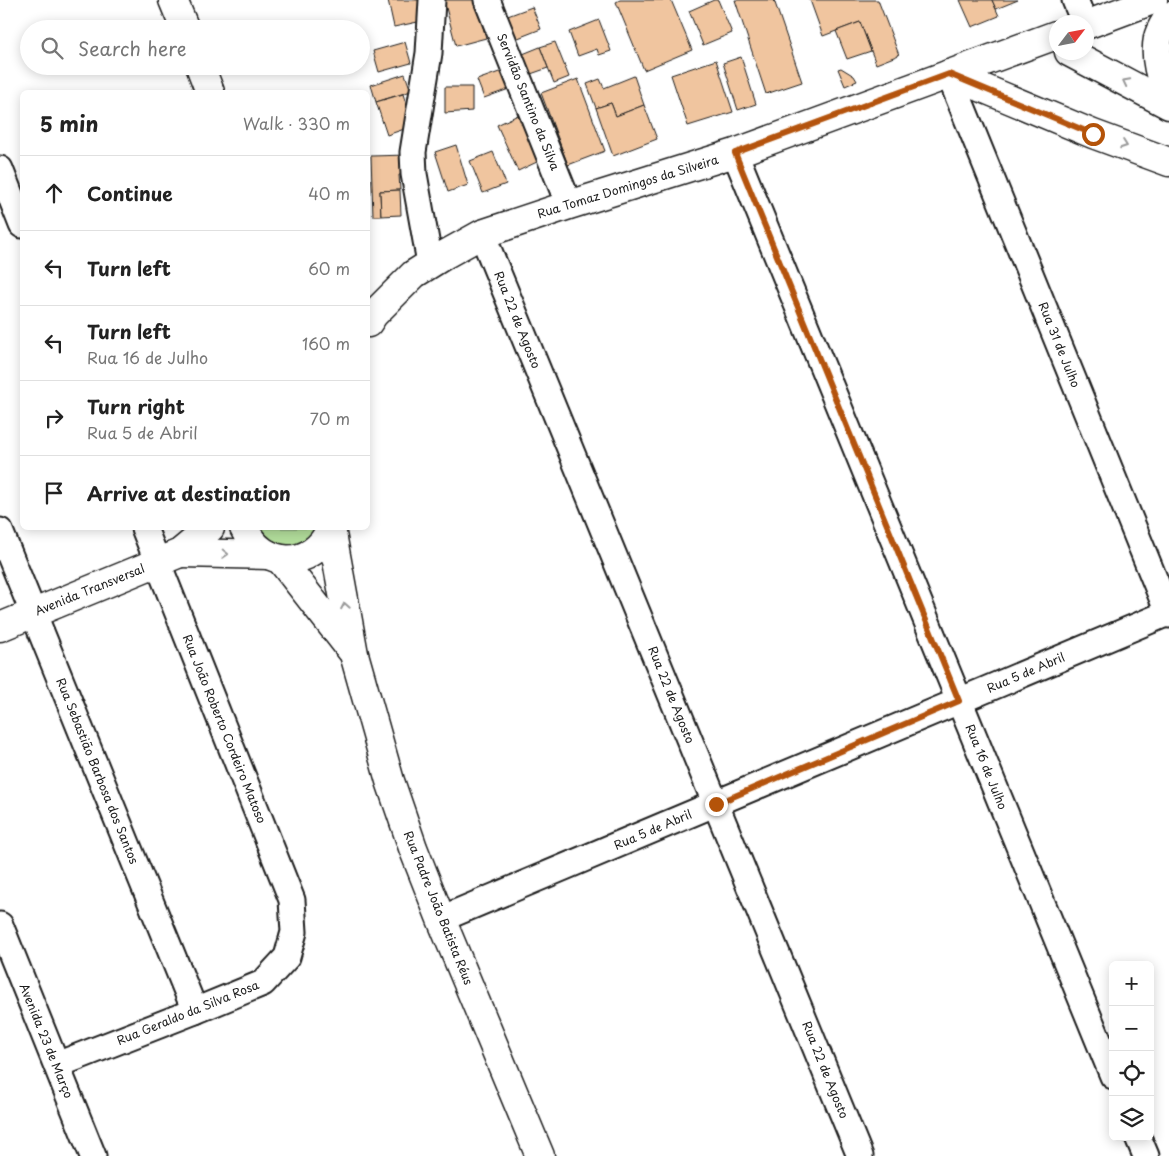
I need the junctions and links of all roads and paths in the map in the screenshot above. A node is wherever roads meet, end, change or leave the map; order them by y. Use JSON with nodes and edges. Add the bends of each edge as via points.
{"nodes":[{"id":1,"x":173,"y":0,"type":"edge"},
{"id":2,"x":432,"y":0,"type":"edge"},
{"id":3,"x":487,"y":0,"type":"edge"},
{"id":4,"x":1075,"y":0,"type":"edge"},
{"id":5,"x":1153,"y":0,"type":"edge"},
{"id":6,"x":1082,"y":15,"type":"edge"},
{"id":7,"x":1169,"y":16,"type":"edge"},
{"id":8,"x":181,"y":20,"type":"edge"},
{"id":9,"x":1094,"y":21,"type":"edge"},
{"id":10,"x":1049,"y":41,"type":"edge"},
{"id":11,"x":1084,"y":60,"type":"edge"},
{"id":12,"x":949,"y":74,"type":"junction"},
{"id":13,"x":203,"y":75,"type":"edge"},
{"id":14,"x":209,"y":90,"type":"edge"},
{"id":15,"x":1169,"y":97,"type":"edge"},
{"id":16,"x":1169,"y":105,"type":"edge"},
{"id":17,"x":735,"y":153,"type":"junction"},
{"id":18,"x":1169,"y":162,"type":"edge"},
{"id":19,"x":0,"y":168,"type":"edge"},
{"id":20,"x":569,"y":205,"type":"junction"},
{"id":21,"x":20,"y":220,"type":"edge"},
{"id":22,"x":482,"y":234,"type":"junction"},
{"id":23,"x":430,"y":263,"type":"junction"},
{"id":24,"x":405,"y":282,"type":"junction"},
{"id":25,"x":370,"y":301,"type":"edge"},
{"id":26,"x":370,"y":320,"type":"edge"},
{"id":27,"x":0,"y":530,"type":"edge"},
{"id":28,"x":146,"y":530,"type":"edge"},
{"id":29,"x":207,"y":530,"type":"edge"},
{"id":30,"x":245,"y":530,"type":"edge"},
{"id":31,"x":330,"y":530,"type":"edge"},
{"id":32,"x":331,"y":530,"type":"edge"},
{"id":33,"x":274,"y":557,"type":"junction"},
{"id":34,"x":169,"y":558,"type":"junction"},
{"id":35,"x":33,"y":613,"type":"junction"},
{"id":36,"x":1169,"y":614,"type":"edge"},
{"id":37,"x":0,"y":627,"type":"edge"},
{"id":38,"x":354,"y":654,"type":"junction"},
{"id":39,"x":959,"y":701,"type":"junction"},
{"id":40,"x":716,"y":804,"type":"junction"},
{"id":41,"x":441,"y":919,"type":"junction"},
{"id":42,"x":0,"y":925,"type":"edge"},
{"id":43,"x":294,"y":932,"type":"joint"},
{"id":44,"x":195,"y":1011,"type":"junction"},
{"id":45,"x":57,"y":1065,"type":"junction"},
{"id":46,"x":1109,"y":1066,"type":"edge"},
{"id":47,"x":1140,"y":1141,"type":"edge"},
{"id":48,"x":93,"y":1156,"type":"edge"},
{"id":49,"x":540,"y":1156,"type":"edge"},
{"id":50,"x":860,"y":1156,"type":"edge"},
{"id":51,"x":1146,"y":1156,"type":"edge"}],
"edges":[{"from":1,"to":8,"type":"main road"},
{"from":2,"to":23,"type":"street","via":[[429,52],[414,152],[414,174]]},
{"from":3,"to":20,"type":"street","name":"Servidão Santino da Silva"},
{"from":4,"to":6,"type":"street"},
{"from":5,"to":9,"type":"main road"},
{"from":7,"to":15,"type":"main road","via":[[1158,36],[1157,65]]},
{"from":10,"to":12,"type":"main road","name":"Rua Tomaz Domingos da Silveira"},
{"from":16,"to":11,"type":"main road","one_way":true},
{"from":12,"to":17,"type":"main road","name":"Rua Tomaz Domingos da Silveira"},
{"from":12,"to":18,"type":"main road","one_way":true},
{"from":12,"to":36,"type":"street","name":"Rua 31 de Julho"},
{"from":13,"to":14,"type":"main road"},
{"from":17,"to":20,"type":"main road","name":"Rua Tomaz Domingos da Silveira"},
{"from":17,"to":39,"type":"street","name":"Rua 16 de Julho"},
{"from":19,"to":21,"type":"street"},
{"from":20,"to":22,"type":"main road","name":"Rua Tomaz Domingos da Silveira"},
{"from":22,"to":23,"type":"main road","name":"Rua Tomaz Domingos da Silveira"},
{"from":22,"to":40,"type":"street","name":"Rua 22 de Agosto"},
{"from":23,"to":24,"type":"main road","name":"Rua Tomaz Domingos da Silveira"},
{"from":24,"to":25,"type":"main road","name":"Rua Tomaz Domingos da Silveira"},
{"from":24,"to":26,"type":"main road","name":"Rua Tomaz Domingos da Silveira"},
{"from":27,"to":35,"type":"street","name":"Rua Sebastião Barbosa dos Santos"},
{"from":28,"to":34,"type":"street","name":"Rua João Roberto Cordeiro Matoso"},
{"from":29,"to":34,"type":"main road","name":"Avenida Transversal"},
{"from":30,"to":33,"type":"main road","name":"Rua Padre João Batista Réus","via":[[258,548]]},
{"from":31,"to":33,"type":"main road","name":"Avenida Transversal","via":[[326,539],[306,556],[293,559]]},
{"from":38,"to":32,"type":"main road","name":"Rua Padre João Batista Réus","one_way":true},
{"from":34,"to":33,"type":"main road","name":"Avenida Transversal","one_way":true},
{"from":33,"to":38,"type":"main road","name":"Rua Padre João Batista Réus"},
{"from":34,"to":35,"type":"main road","name":"Avenida Transversal"},
{"from":34,"to":43,"type":"street","name":"Rua João Roberto Cordeiro Matoso","via":[[292,900]]},
{"from":35,"to":37,"type":"main road","name":"Avenida Transversal"},
{"from":35,"to":44,"type":"street","name":"Rua Sebastião Barbosa dos Santos"},
{"from":36,"to":39,"type":"street","name":"Rua 5 de Abril"},
{"from":38,"to":41,"type":"main road","name":"Rua Padre João Batista Réus","via":[[390,781]]},
{"from":39,"to":40,"type":"street","name":"Rua 5 de Abril"},
{"from":39,"to":46,"type":"street","name":"Rua 16 de Julho"},
{"from":40,"to":41,"type":"street","name":"Rua 5 de Abril"},
{"from":40,"to":50,"type":"street","name":"Rua 22 de Agosto"},
{"from":41,"to":49,"type":"main road","name":"Rua Padre João Batista Réus"},
{"from":42,"to":45,"type":"street","name":"Avenida 23 de Março"},
{"from":43,"to":44,"type":"street","name":"Rua Geraldo da Silva Rosa","via":[[287,957],[263,983]]},
{"from":44,"to":45,"type":"street","name":"Rua Geraldo da Silva Rosa"},
{"from":45,"to":48,"type":"street","name":"Avenida 23 de Março"},
{"from":47,"to":51,"type":"street"}]}
